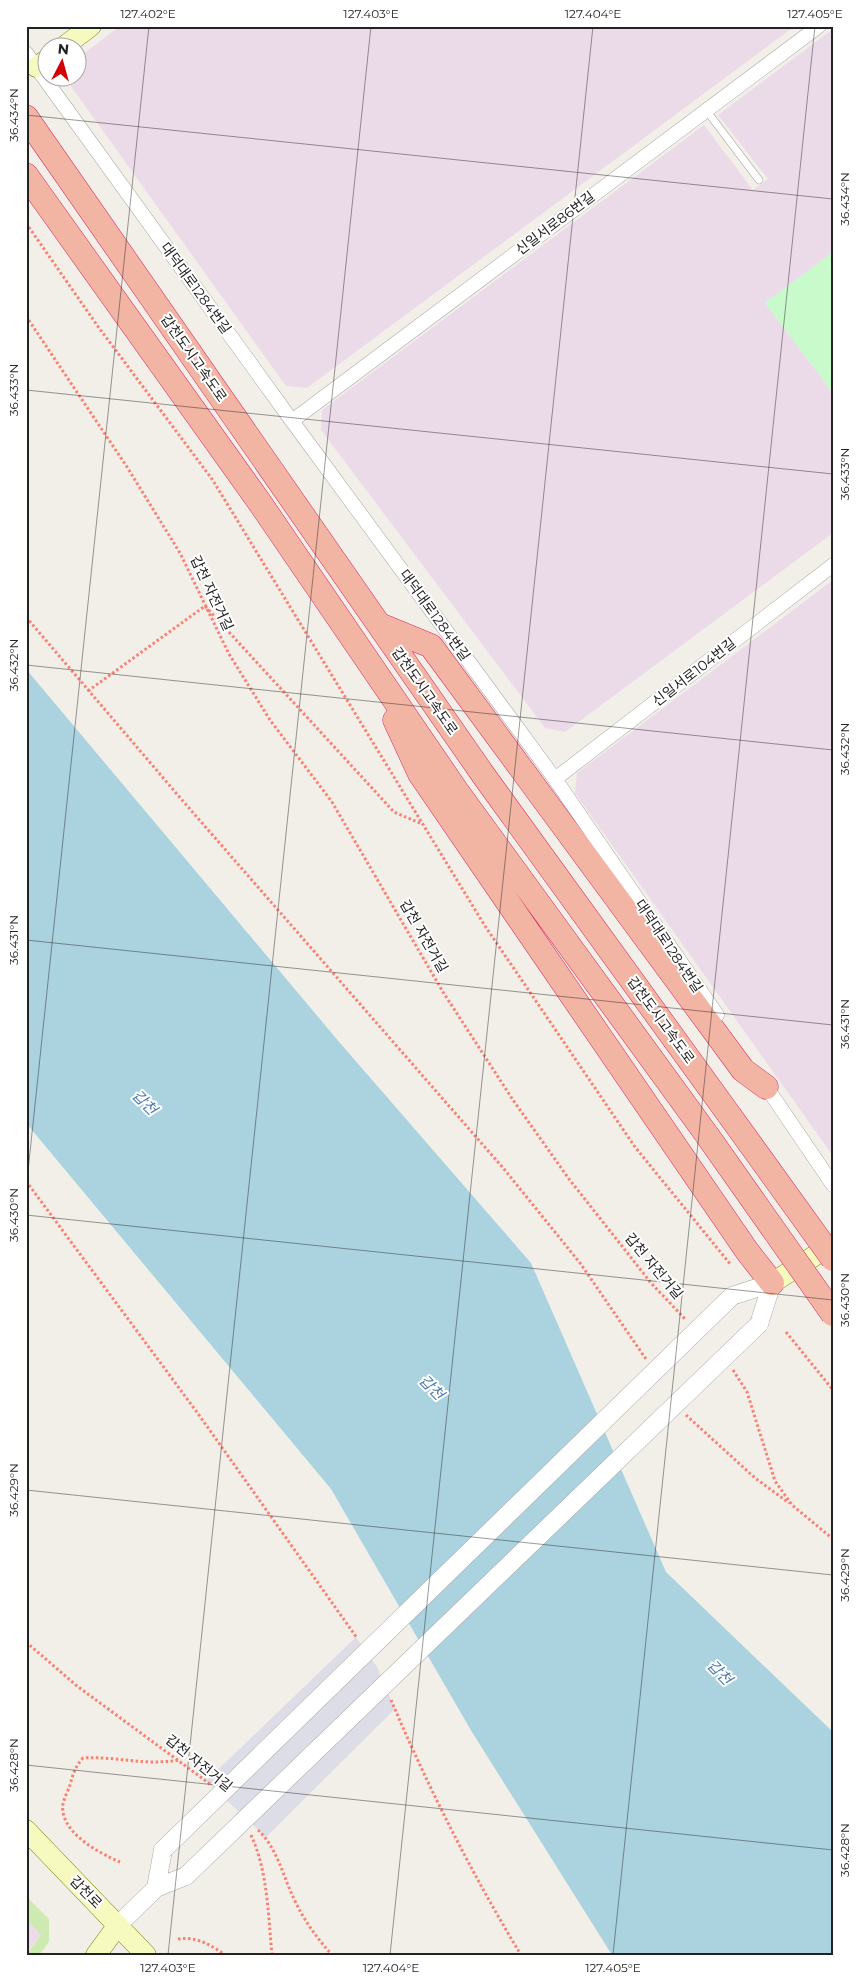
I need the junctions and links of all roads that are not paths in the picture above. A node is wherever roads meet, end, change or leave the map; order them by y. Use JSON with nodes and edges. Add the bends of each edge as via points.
{"nodes":[{"id":1,"x":91,"y":26,"type":"edge"},
{"id":2,"x":819,"y":26,"type":"edge"},
{"id":3,"x":75,"y":38,"type":"edge"},
{"id":4,"x":37,"y":59,"type":"edge"},
{"id":5,"x":706,"y":110,"type":"junction"},
{"id":6,"x":26,"y":117,"type":"edge"},
{"id":7,"x":26,"y":175,"type":"edge"},
{"id":8,"x":759,"y":180,"type":"dead end"},
{"id":9,"x":292,"y":421,"type":"junction"},
{"id":10,"x":833,"y":565,"type":"edge"},
{"id":11,"x":380,"y":625,"type":"junction"},
{"id":12,"x":370,"y":664,"type":"junction"},
{"id":13,"x":555,"y":779,"type":"junction"},
{"id":14,"x":766,"y":1087,"type":"junction"},
{"id":15,"x":833,"y":1185,"type":"edge"},
{"id":16,"x":833,"y":1244,"type":"edge"},
{"id":17,"x":833,"y":1259,"type":"edge"},
{"id":18,"x":772,"y":1283,"type":"junction"},
{"id":19,"x":833,"y":1314,"type":"edge"},
{"id":20,"x":26,"y":1830,"type":"edge"},
{"id":21,"x":156,"y":1888,"type":"junction"},
{"id":22,"x":118,"y":1926,"type":"junction"},
{"id":23,"x":96,"y":1955,"type":"edge"},
{"id":24,"x":146,"y":1955,"type":"edge"}],
"edges":[{"from":1,"to":3,"type":"main road"},
{"from":2,"to":5,"type":"street","name":"신일서로86번길"},
{"from":4,"to":9,"type":"street","name":"대덕대로1284번길"},
{"from":5,"to":8,"type":"lane"},
{"from":5,"to":9,"type":"street","name":"신일서로86번길"},
{"from":6,"to":11,"type":"highway","name":"갑천도시고속도로"},
{"from":7,"to":12,"type":"highway","via":[[260,503]]},
{"from":9,"to":13,"type":"street","name":"대덕대로1284번길"},
{"from":10,"to":13,"type":"street","name":"신일서로104번길"},
{"from":11,"to":14,"type":"highway","via":[[431,646],[743,1070]]},
{"from":11,"to":17,"type":"highway","name":"갑천도시고속도로","bridge":true,"via":[[484,776]]},
{"from":12,"to":18,"type":"highway","via":[[420,774]]},
{"from":12,"to":19,"type":"highway","bridge":true,"via":[[456,790]]},
{"from":13,"to":14,"type":"street","name":"대덕대로1284번길"},
{"from":14,"to":15,"type":"street","name":"대덕대로1284번길"},
{"from":16,"to":18,"type":"main road"},
{"from":18,"to":21,"type":"street","bridge":true,"via":[[759,1324],[186,1876]]},
{"from":18,"to":21,"type":"street","bridge":true,"via":[[732,1296],[162,1850]]},
{"from":20,"to":22,"type":"main road","name":"갑천로"},
{"from":21,"to":22,"type":"street"},
{"from":22,"to":23,"type":"main road"},
{"from":22,"to":24,"type":"main road","name":"갑천로"}]}
